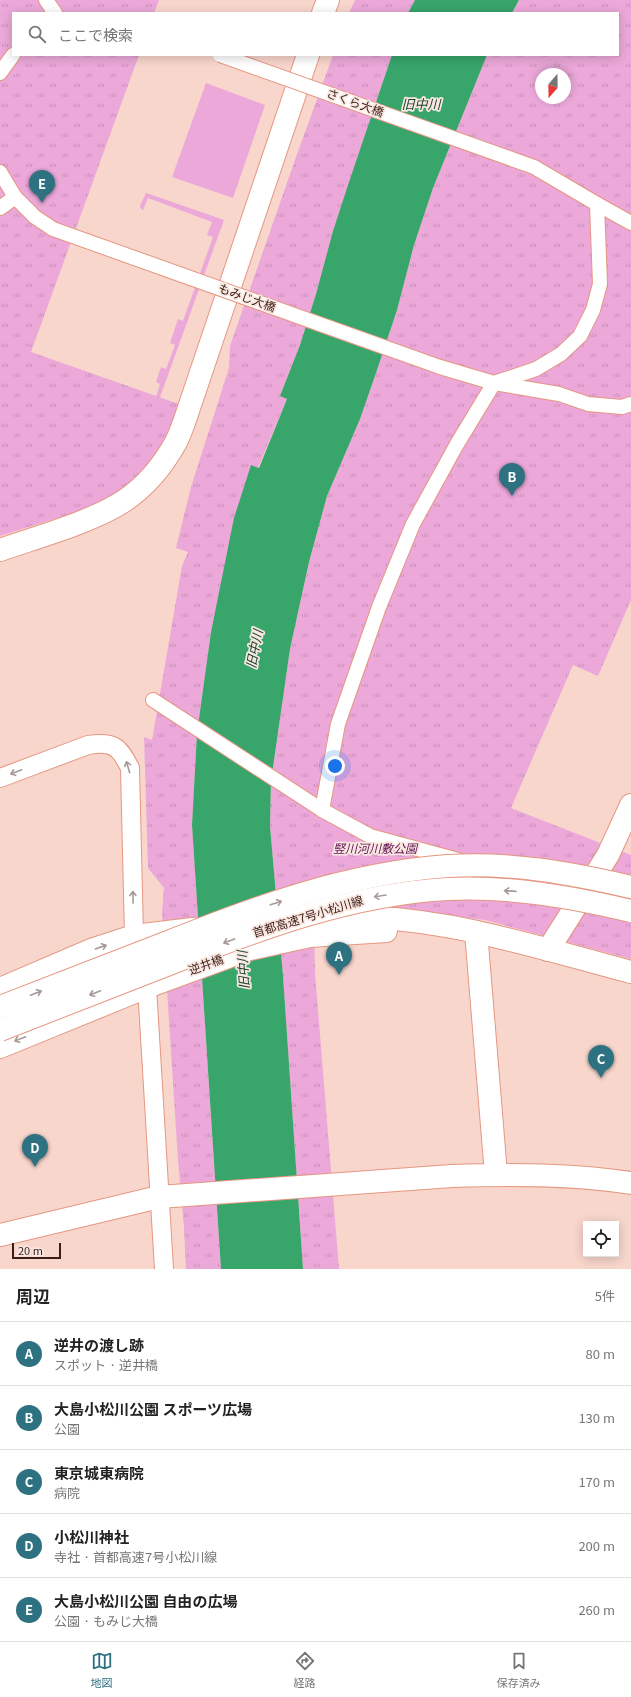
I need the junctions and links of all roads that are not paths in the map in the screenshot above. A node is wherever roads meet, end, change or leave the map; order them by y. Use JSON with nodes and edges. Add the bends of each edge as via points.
{"nodes":[{"id":1,"x":46,"y":0,"type":"edge"},
{"id":2,"x":328,"y":0,"type":"edge"},
{"id":3,"x":54,"y":12,"type":"edge"},
{"id":4,"x":323,"y":12,"type":"edge"},
{"id":5,"x":12,"y":56,"type":"edge"},
{"id":6,"x":223,"y":56,"type":"edge"},
{"id":7,"x":308,"y":56,"type":"edge"},
{"id":8,"x":0,"y":73,"type":"edge"},
{"id":9,"x":0,"y":172,"type":"edge"},
{"id":10,"x":15,"y":197,"type":"junction"},
{"id":11,"x":597,"y":204,"type":"junction"},
{"id":12,"x":0,"y":208,"type":"edge"},
{"id":13,"x":631,"y":223,"type":"edge"},
{"id":14,"x":494,"y":383,"type":"junction"},
{"id":15,"x":631,"y":404,"type":"edge"},
{"id":16,"x":0,"y":550,"type":"edge"},
{"id":17,"x":153,"y":700,"type":"dead end"},
{"id":18,"x":0,"y":778,"type":"edge"},
{"id":19,"x":631,"y":805,"type":"edge"},
{"id":20,"x":322,"y":810,"type":"junction"},
{"id":21,"x":560,"y":886,"type":"dead end"},
{"id":22,"x":631,"y":887,"type":"edge"},
{"id":23,"x":631,"y":911,"type":"edge"},
{"id":24,"x":337,"y":925,"type":"junction"},
{"id":25,"x":476,"y":932,"type":"junction"},
{"id":26,"x":134,"y":936,"type":"junction"},
{"id":27,"x":548,"y":950,"type":"junction"},
{"id":28,"x":631,"y":972,"type":"edge"},
{"id":29,"x":147,"y":987,"type":"junction"},
{"id":30,"x":0,"y":989,"type":"edge"},
{"id":31,"x":0,"y":1007,"type":"edge"},
{"id":32,"x":0,"y":1030,"type":"edge"},
{"id":33,"x":0,"y":1047,"type":"edge"},
{"id":34,"x":496,"y":1174,"type":"junction"},
{"id":35,"x":631,"y":1183,"type":"edge"},
{"id":36,"x":159,"y":1197,"type":"junction"},
{"id":37,"x":0,"y":1235,"type":"edge"},
{"id":38,"x":164,"y":1269,"type":"edge"}],
"edges":[{"from":1,"to":3,"type":"street"},
{"from":2,"to":4,"type":"main road"},
{"from":5,"to":8,"type":"street"},
{"from":6,"to":11,"type":"street","name":"さくら大橋","bridge":true,"via":[[534,167]]},
{"from":7,"to":16,"type":"main road","via":[[177,440],[165,460],[143,486],[124,501],[96,515]]},
{"from":9,"to":10,"type":"street","name":"もみじ大橋"},
{"from":10,"to":12,"type":"street"},
{"from":10,"to":14,"type":"street","name":"もみじ大橋","bridge":true,"via":[[35,217],[53,229],[440,367]]},
{"from":11,"to":13,"type":"street","name":"さくら大橋"},
{"from":11,"to":14,"type":"street","via":[[600,284],[594,310],[580,336],[561,354],[536,370]]},
{"from":14,"to":15,"type":"street","name":"もみじ大橋","via":[[559,394],[588,404],[622,407]]},
{"from":14,"to":20,"type":"street","via":[[457,444],[414,524],[379,607],[338,724]]},
{"from":17,"to":20,"type":"street"},
{"from":26,"to":18,"type":"street","one_way":true,"via":[[130,768],[122,752],[102,743],[88,745]]},
{"from":19,"to":27,"type":"main road","via":[[608,855]]},
{"from":20,"to":21,"type":"street","via":[[370,836],[419,851]]},
{"from":31,"to":22,"type":"main road","name":"首都高速7号小松川線","one_way":true,"bridge":true,"via":[[219,922],[324,887],[364,877],[449,866],[490,866],[535,869]]},
{"from":23,"to":32,"type":"main road","name":"首都高速7号小松川線","one_way":true,"bridge":true,"via":[[532,892],[488,889],[407,892],[371,898],[230,940]]},
{"from":24,"to":25,"type":"main road","via":[[416,920]]},
{"from":24,"to":26,"type":"main road","bridge":true,"via":[[244,923]]},
{"from":24,"to":29,"type":"main road","name":"逆井橋","via":[[310,936],[250,949]]},
{"from":25,"to":27,"type":"main road"},
{"from":25,"to":34,"type":"main road"},
{"from":30,"to":26,"type":"main road","one_way":true,"via":[[91,950]]},
{"from":27,"to":28,"type":"main road"},
{"from":29,"to":33,"type":"main road","name":"逆井橋","one_way":true},
{"from":29,"to":36,"type":"street"},
{"from":34,"to":35,"type":"main road","via":[[563,1176]]},
{"from":34,"to":36,"type":"main road"},
{"from":36,"to":37,"type":"main road"},
{"from":36,"to":38,"type":"street"}]}
